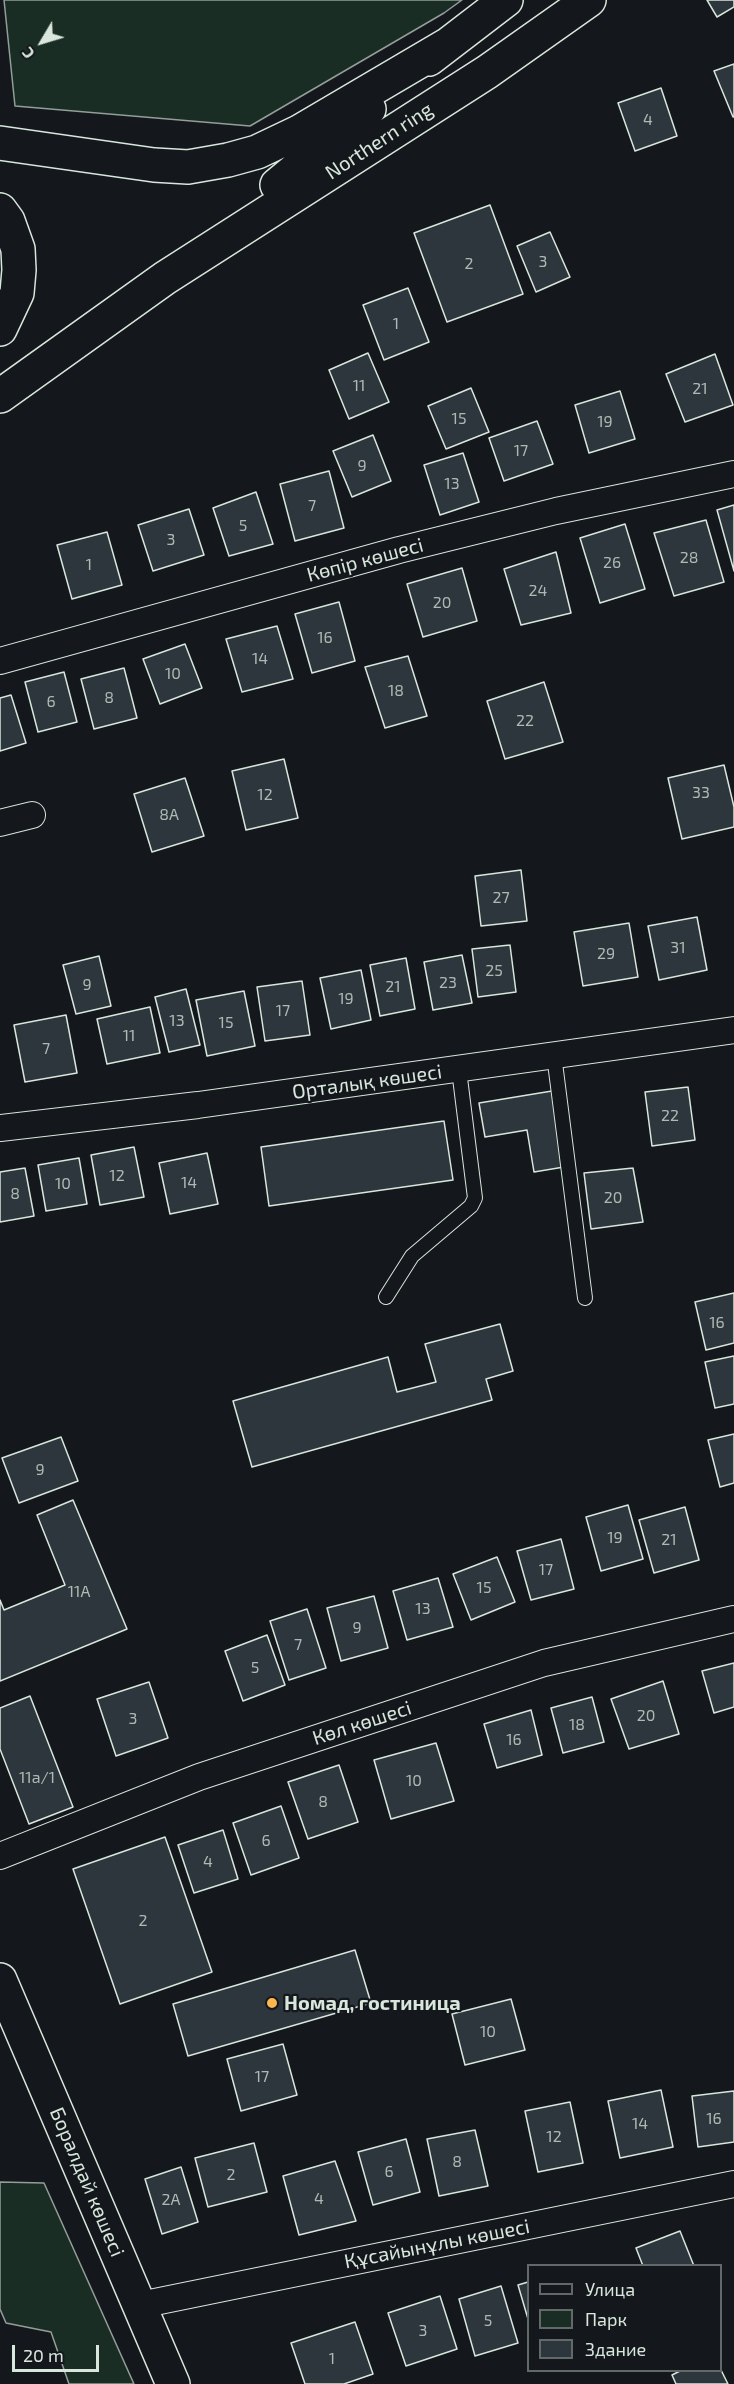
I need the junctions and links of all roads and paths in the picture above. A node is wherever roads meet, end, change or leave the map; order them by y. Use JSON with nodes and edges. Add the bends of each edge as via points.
{"nodes":[{"id":1,"x":507,"y":0,"type":"edge"},
{"id":2,"x":589,"y":0,"type":"edge"},
{"id":3,"x":447,"y":45,"type":"junction"},
{"id":4,"x":0,"y":143,"type":"edge"},
{"id":5,"x":0,"y":210,"type":"edge"},
{"id":6,"x":165,"y":278,"type":"junction"},
{"id":7,"x":0,"y":329,"type":"edge"},
{"id":8,"x":77,"y":341,"type":"junction"},
{"id":9,"x":0,"y":396,"type":"edge"},
{"id":10,"x":0,"y":417,"type":"edge"},
{"id":11,"x":734,"y":474,"type":"edge"},
{"id":12,"x":0,"y":661,"type":"edge"},
{"id":13,"x":32,"y":814,"type":"dead end"},
{"id":14,"x":0,"y":823,"type":"edge"},
{"id":15,"x":734,"y":1030,"type":"edge"},
{"id":16,"x":554,"y":1055,"type":"junction"},
{"id":17,"x":459,"y":1070,"type":"junction"},
{"id":18,"x":0,"y":1128,"type":"edge"},
{"id":19,"x":386,"y":1297,"type":"dead end"},
{"id":20,"x":585,"y":1298,"type":"dead end"},
{"id":21,"x":734,"y":1619,"type":"edge"},
{"id":22,"x":0,"y":1856,"type":"edge"},
{"id":23,"x":0,"y":1980,"type":"edge"},
{"id":24,"x":734,"y":2184,"type":"edge"},
{"id":25,"x":140,"y":2305,"type":"junction"},
{"id":26,"x":173,"y":2384,"type":"edge"}],
"edges":[{"from":1,"to":3,"type":"main road","name":"Northern ring"},
{"from":2,"to":6,"type":"main road","name":"Northern ring","via":[[487,72]]},
{"from":3,"to":4,"type":"main road","via":[[299,132],[257,152],[228,160],[188,167],[154,165]]},
{"from":3,"to":6,"type":"main road","name":"Northern ring"},
{"from":5,"to":7,"type":"main road","via":[[18,249],[19,270],[17,293]]},
{"from":6,"to":8,"type":"main road","name":"Northern ring"},
{"from":8,"to":9,"type":"main road","name":"Northern ring"},
{"from":8,"to":10,"type":"main road"},
{"from":11,"to":12,"type":"street","name":"Көпір көшесі","via":[[556,511],[399,550]]},
{"from":13,"to":14,"type":"street"},
{"from":15,"to":16,"type":"street","name":"Орталық көшесі"},
{"from":16,"to":17,"type":"street","name":"Орталық көшесі"},
{"from":16,"to":20,"type":"lane"},
{"from":17,"to":18,"type":"street","name":"Орталық көшесі"},
{"from":17,"to":19,"type":"lane","via":[[475,1198],[471,1206],[412,1256]]},
{"from":21,"to":22,"type":"street","name":"Көл көшесі","via":[[544,1663],[199,1777]]},
{"from":23,"to":25,"type":"main road","name":"Боралдай көшесі"},
{"from":24,"to":25,"type":"street","name":"Құсайынұлы көшесі"},
{"from":25,"to":26,"type":"main road","name":"Боралдай көшесі"}]}
